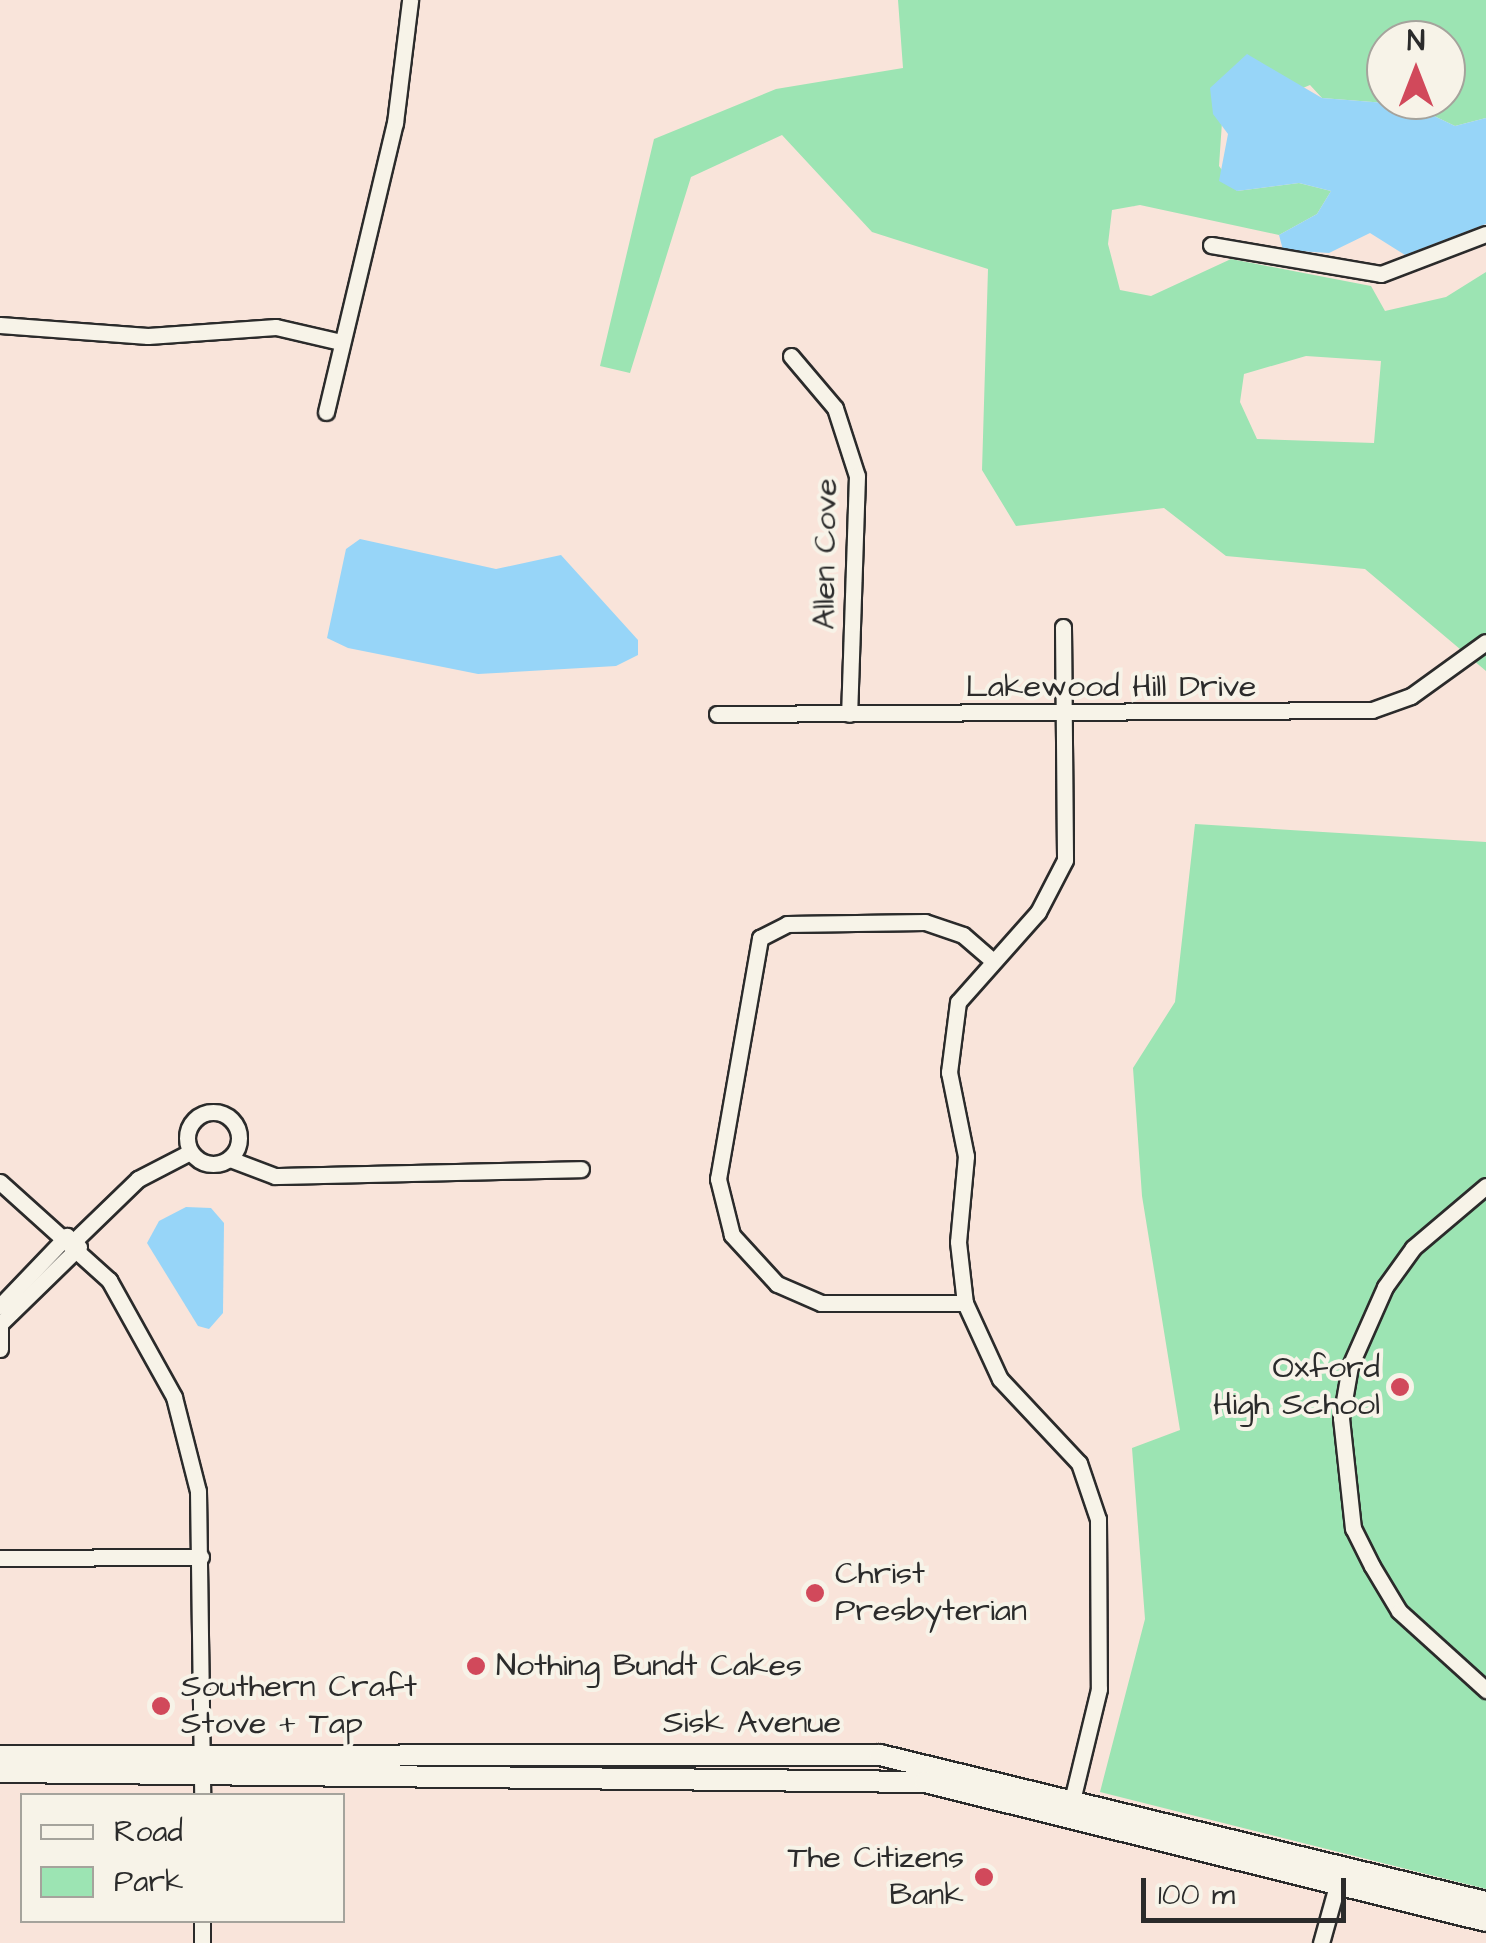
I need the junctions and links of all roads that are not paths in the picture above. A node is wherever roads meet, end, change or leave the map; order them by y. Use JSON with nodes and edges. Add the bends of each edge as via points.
{"nodes":[{"id":1,"x":410,"y":0,"type":"edge"},
{"id":2,"x":1486,"y":234,"type":"edge"},
{"id":3,"x":1211,"y":246,"type":"dead end"},
{"id":4,"x":0,"y":325,"type":"edge"},
{"id":5,"x":341,"y":342,"type":"junction"},
{"id":6,"x":791,"y":356,"type":"dead end"},
{"id":7,"x":326,"y":412,"type":"dead end"},
{"id":8,"x":1063,"y":628,"type":"dead end"},
{"id":9,"x":1486,"y":642,"type":"edge"},
{"id":10,"x":716,"y":714,"type":"dead end"},
{"id":11,"x":849,"y":714,"type":"junction"},
{"id":12,"x":1066,"y":716,"type":"junction"},
{"id":13,"x":989,"y":958,"type":"junction"},
{"id":14,"x":190,"y":1152,"type":"junction"},
{"id":15,"x":230,"y":1159,"type":"junction"},
{"id":16,"x":581,"y":1170,"type":"dead end"},
{"id":17,"x":0,"y":1182,"type":"edge"},
{"id":18,"x":1486,"y":1186,"type":"edge"},
{"id":19,"x":73,"y":1241,"type":"junction"},
{"id":20,"x":965,"y":1303,"type":"junction"},
{"id":21,"x":0,"y":1306,"type":"edge"},
{"id":22,"x":0,"y":1323,"type":"edge"},
{"id":23,"x":0,"y":1349,"type":"edge"},
{"id":24,"x":201,"y":1557,"type":"junction"},
{"id":25,"x":0,"y":1558,"type":"edge"},
{"id":26,"x":1486,"y":1690,"type":"edge"},
{"id":27,"x":202,"y":1752,"type":"junction"},
{"id":28,"x":0,"y":1756,"type":"edge"},
{"id":29,"x":0,"y":1772,"type":"edge"},
{"id":30,"x":202,"y":1785,"type":"edge"},
{"id":31,"x":1070,"y":1808,"type":"junction"},
{"id":32,"x":1339,"y":1879,"type":"junction"},
{"id":33,"x":1486,"y":1902,"type":"edge"},
{"id":34,"x":1486,"y":1921,"type":"edge"},
{"id":35,"x":1321,"y":1943,"type":"edge"}],
"edges":[{"from":1,"to":5,"type":"street","via":[[395,123]]},
{"from":2,"to":3,"type":"street","via":[[1382,274]]},
{"from":4,"to":5,"type":"street","via":[[148,336],[276,327]]},
{"from":5,"to":7,"type":"street"},
{"from":6,"to":11,"type":"street","name":"Allen Cove","via":[[835,408],[858,476]]},
{"from":8,"to":12,"type":"street"},
{"from":9,"to":12,"type":"street","name":"Lakewood Hill Drive","via":[[1412,696],[1372,710]]},
{"from":10,"to":11,"type":"street","name":"Lakewood Hill Drive"},
{"from":11,"to":12,"type":"street","name":"Lakewood Hill Drive"},
{"from":12,"to":13,"type":"street","via":[[1066,860],[1038,912]]},
{"from":13,"to":20,"type":"street","via":[[958,1002],[950,1035],[966,1156],[958,1242]]},
{"from":13,"to":20,"type":"street","via":[[963,935],[925,922],[772,929],[753,949],[747,1031],[720,1149],[726,1224],[777,1284],[820,1303]]},
{"from":14,"to":15,"type":"street","via":[[214,1165]]},
{"from":14,"to":15,"type":"street","via":[[190,1126],[217,1112],[240,1134]]},
{"from":14,"to":19,"type":"street","via":[[138,1179]]},
{"from":15,"to":16,"type":"street","via":[[276,1176]]},
{"from":17,"to":19,"type":"street"},
{"from":18,"to":26,"type":"street","via":[[1412,1248],[1385,1287],[1350,1366],[1342,1418],[1353,1528],[1372,1566],[1398,1611]]},
{"from":19,"to":21,"type":"street"},
{"from":19,"to":22,"type":"street"},
{"from":19,"to":24,"type":"street","via":[[133,1314],[174,1398],[198,1491]]},
{"from":20,"to":31,"type":"street","via":[[1000,1379],[1079,1463],[1098,1519],[1099,1689]]},
{"from":22,"to":23,"type":"street"},
{"from":24,"to":25,"type":"street"},
{"from":24,"to":27,"type":"street"},
{"from":27,"to":28,"type":"street","name":"Sisk Avenue"},
{"from":27,"to":30,"type":"street"},
{"from":27,"to":31,"type":"street","name":"Sisk Avenue","via":[[863,1754],[933,1761]]},
{"from":29,"to":30,"type":"street","name":"Sisk Avenue"},
{"from":30,"to":31,"type":"street","name":"Sisk Avenue","via":[[870,1777]]},
{"from":31,"to":32,"type":"street","name":"Sisk Avenue"},
{"from":32,"to":33,"type":"street","name":"Sisk Avenue"},
{"from":32,"to":34,"type":"street","name":"Sisk Avenue"},
{"from":32,"to":35,"type":"street"}]}
